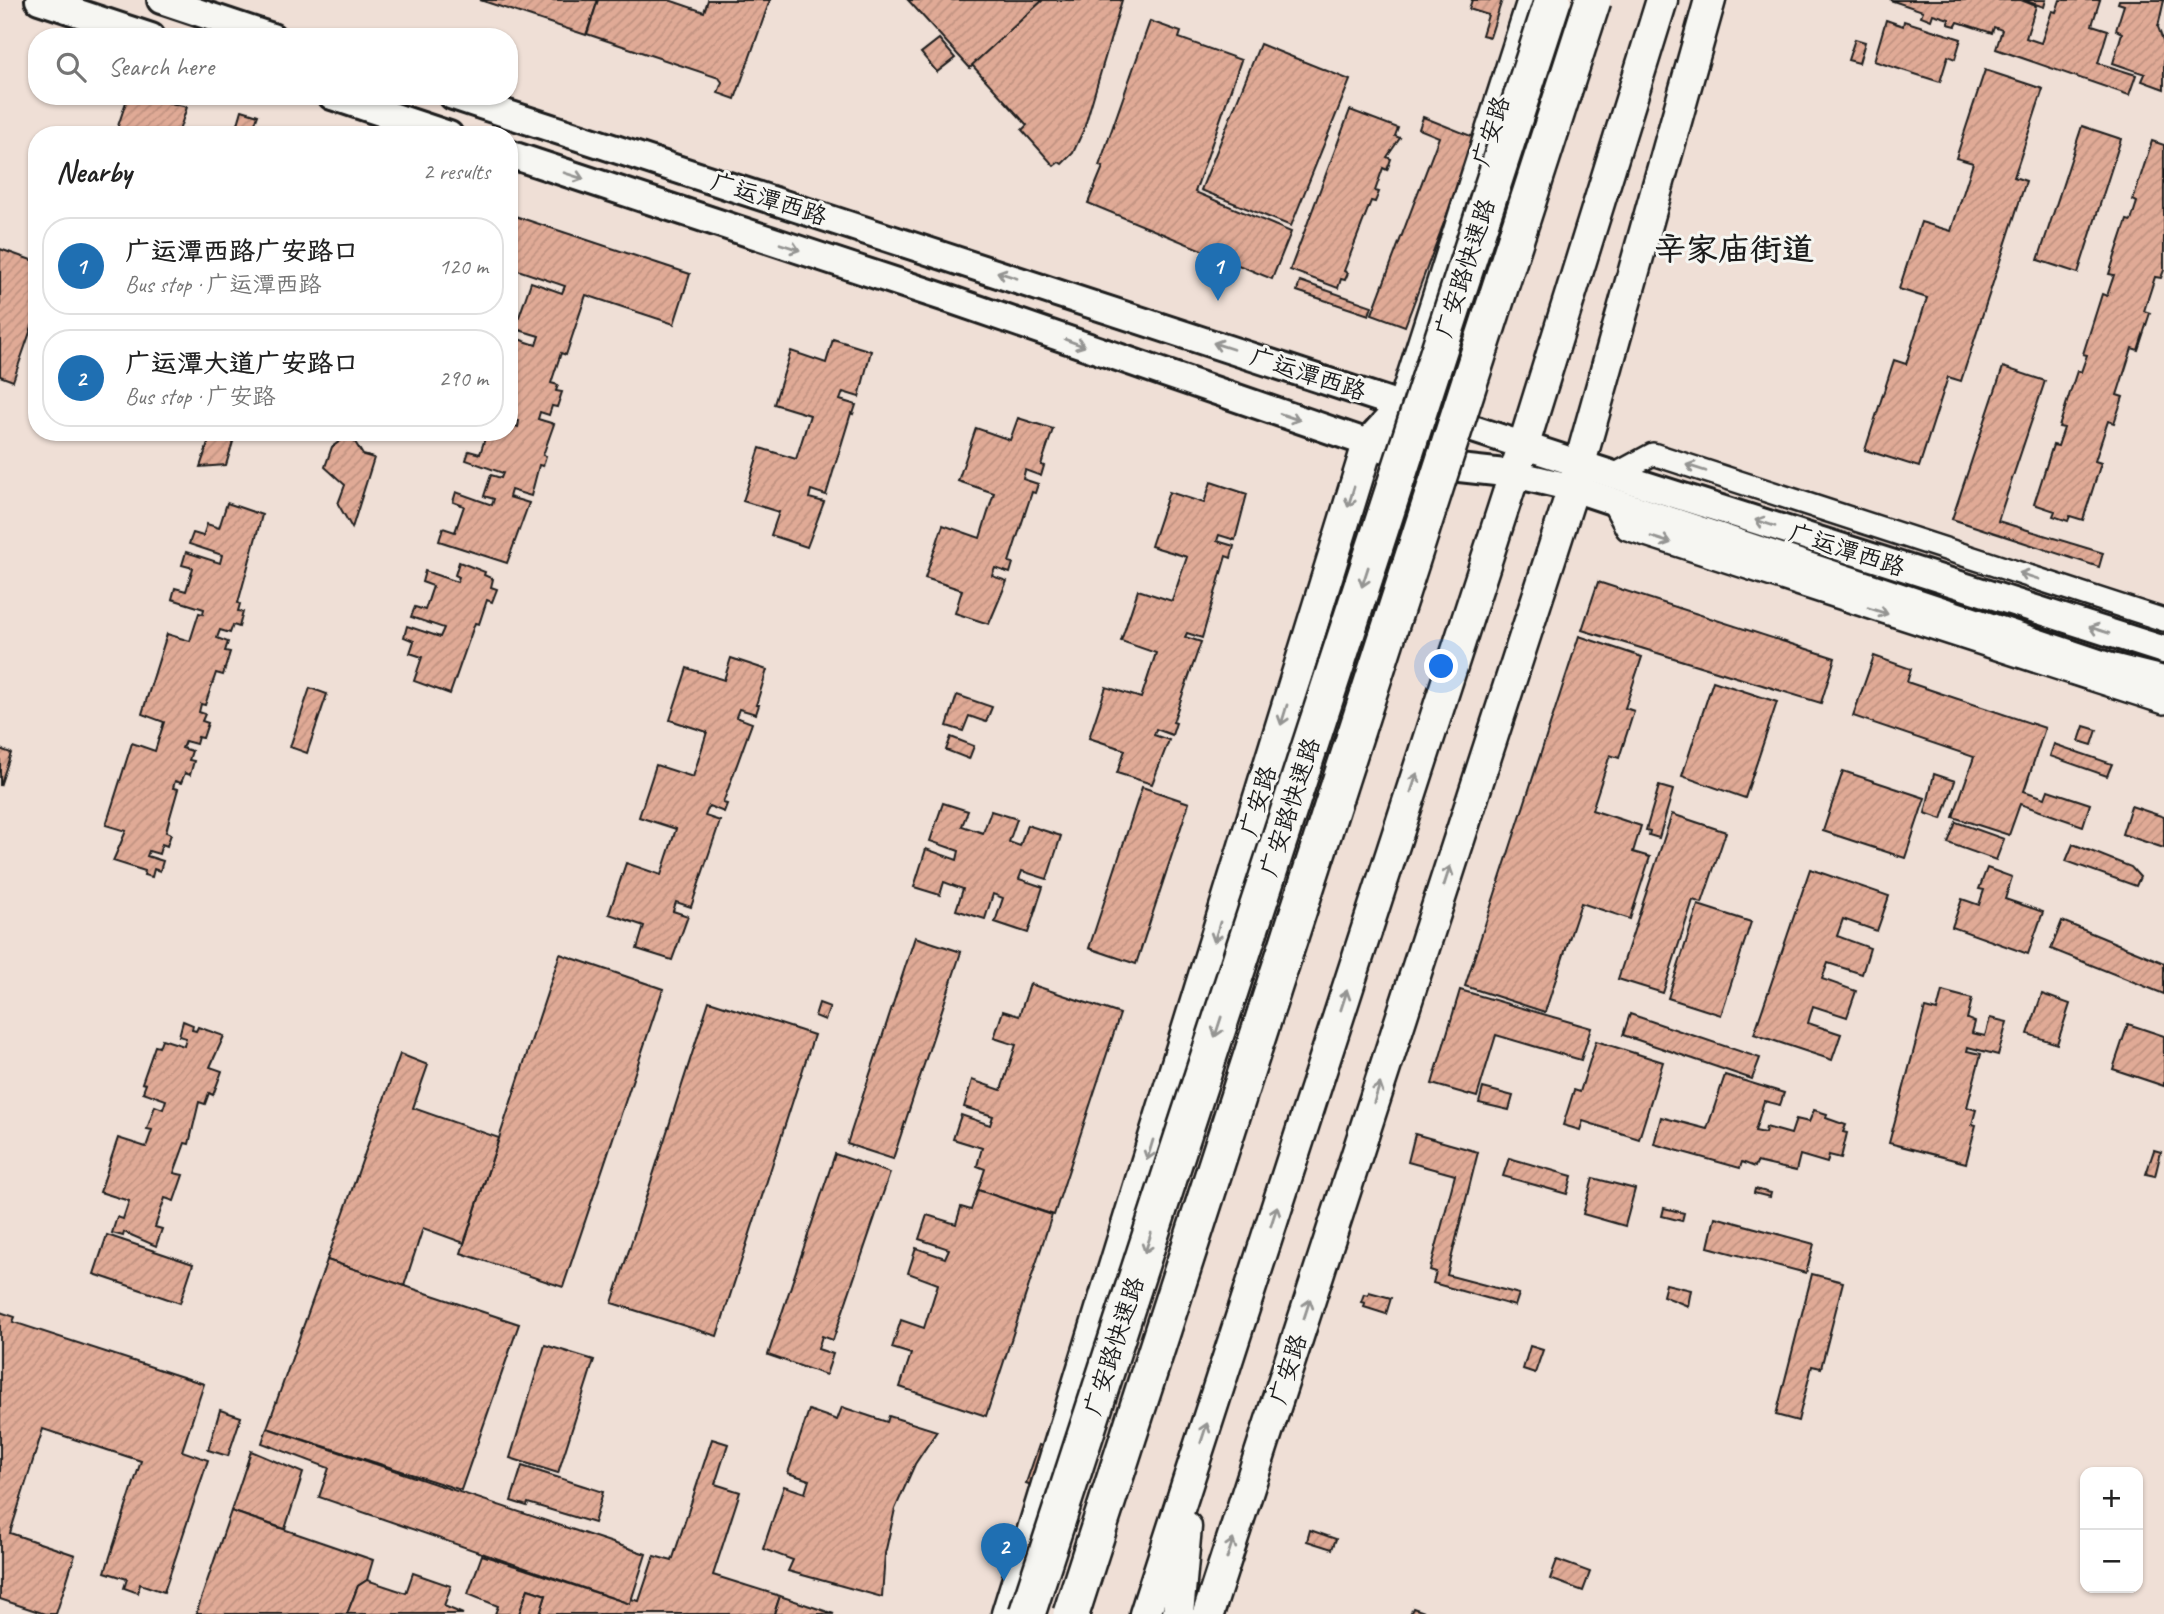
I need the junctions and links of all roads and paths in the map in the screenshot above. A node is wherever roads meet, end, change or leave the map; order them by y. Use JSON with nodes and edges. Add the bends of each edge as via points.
{"nodes":[{"id":1,"x":39,"y":0,"type":"edge"},
{"id":2,"x":161,"y":0,"type":"edge"},
{"id":3,"x":1533,"y":0,"type":"edge"},
{"id":4,"x":1553,"y":0,"type":"edge"},
{"id":5,"x":1580,"y":0,"type":"edge"},
{"id":6,"x":1593,"y":0,"type":"edge"},
{"id":7,"x":1662,"y":0,"type":"edge"},
{"id":8,"x":1710,"y":0,"type":"edge"},
{"id":9,"x":124,"y":28,"type":"edge"},
{"id":10,"x":245,"y":28,"type":"edge"},
{"id":11,"x":359,"y":105,"type":"edge"},
{"id":12,"x":481,"y":105,"type":"edge"},
{"id":13,"x":422,"y":126,"type":"edge"},
{"id":14,"x":518,"y":157,"type":"edge"},
{"id":15,"x":1403,"y":406,"type":"junction"},
{"id":16,"x":1446,"y":420,"type":"junction"},
{"id":17,"x":1368,"y":444,"type":"junction"},
{"id":18,"x":1524,"y":444,"type":"junction"},
{"id":19,"x":1432,"y":465,"type":"junction"},
{"id":20,"x":1514,"y":474,"type":"junction"},
{"id":21,"x":1576,"y":476,"type":"junction"},
{"id":22,"x":1613,"y":488,"type":"junction"},
{"id":23,"x":2164,"y":620,"type":"edge"},
{"id":24,"x":2164,"y":650,"type":"edge"},
{"id":25,"x":2164,"y":680,"type":"edge"},
{"id":26,"x":2164,"y":703,"type":"edge"},
{"id":27,"x":1192,"y":1469,"type":"junction"},
{"id":28,"x":1007,"y":1614,"type":"edge"},
{"id":29,"x":1027,"y":1614,"type":"edge"},
{"id":30,"x":1071,"y":1614,"type":"edge"},
{"id":31,"x":1080,"y":1614,"type":"edge"},
{"id":32,"x":1145,"y":1614,"type":"edge"},
{"id":33,"x":1178,"y":1614,"type":"edge"},
{"id":34,"x":1209,"y":1614,"type":"edge"}],
"edges":[{"from":1,"to":9,"type":"street"},
{"from":2,"to":10,"type":"street"},
{"from":3,"to":15,"type":"main road","name":"广安路"},
{"from":4,"to":29,"type":"highway","name":"广安路快速路","one_way":true,"bridge":true},
{"from":5,"to":16,"type":"main road"},
{"from":6,"to":30,"type":"highway","name":"广安路快速路","bridge":true},
{"from":7,"to":18,"type":"main road"},
{"from":8,"to":21,"type":"main road","name":"广安路"},
{"from":11,"to":13,"type":"street"},
{"from":15,"to":12,"type":"street","name":"广运潭西路","one_way":true},
{"from":14,"to":17,"type":"street","name":"广运潭西路","one_way":true},
{"from":15,"to":16,"type":"street","name":"广运潭西路"},
{"from":15,"to":17,"type":"main road","name":"广安路"},
{"from":16,"to":18,"type":"street","name":"广运潭西路"},
{"from":16,"to":19,"type":"main road"},
{"from":17,"to":19,"type":"street","name":"广运潭西路"},
{"from":17,"to":28,"type":"main road","name":"广安路","one_way":true},
{"from":18,"to":20,"type":"main road"},
{"from":18,"to":21,"type":"street","name":"广运潭西路"},
{"from":19,"to":20,"type":"street","name":"广运潭西路"},
{"from":19,"to":31,"type":"main road"},
{"from":20,"to":21,"type":"street","name":"广运潭西路"},
{"from":27,"to":20,"type":"main road","one_way":true},
{"from":21,"to":22,"type":"street","name":"广运潭西路"},
{"from":34,"to":21,"type":"main road","name":"广安路","one_way":true},
{"from":23,"to":22,"type":"street","one_way":true,"via":[[1653,454]]},
{"from":24,"to":22,"type":"street","name":"广运潭西路","one_way":true},
{"from":22,"to":25,"type":"street","name":"广运潭西路","via":[[2108,666]]},
{"from":22,"to":26,"type":"street","one_way":true,"via":[[1627,529]]},
{"from":27,"to":32,"type":"main road"},
{"from":27,"to":33,"type":"main road"}]}
